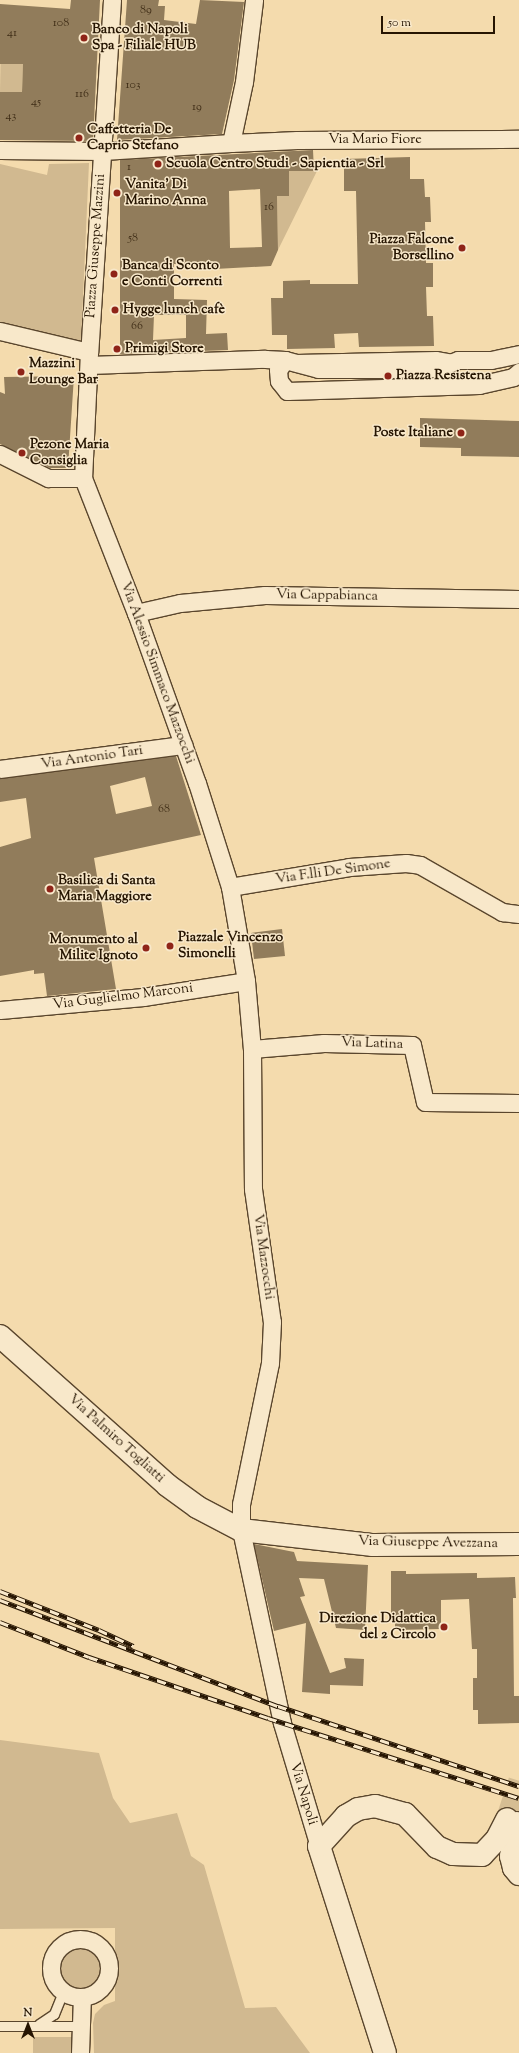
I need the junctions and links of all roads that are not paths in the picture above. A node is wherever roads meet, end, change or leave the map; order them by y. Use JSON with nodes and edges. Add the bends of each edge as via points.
{"nodes":[{"id":1,"x":112,"y":0,"type":"edge"},
{"id":2,"x":254,"y":0,"type":"edge"},
{"id":3,"x":519,"y":139,"type":"edge"},
{"id":4,"x":231,"y":143,"type":"junction"},
{"id":5,"x":0,"y":150,"type":"edge"},
{"id":6,"x":103,"y":151,"type":"junction"},
{"id":7,"x":0,"y":331,"type":"edge"},
{"id":8,"x":519,"y":354,"type":"edge"},
{"id":9,"x":89,"y":359,"type":"junction"},
{"id":10,"x":494,"y":359,"type":"junction"},
{"id":11,"x":285,"y":360,"type":"junction"},
{"id":12,"x":519,"y":372,"type":"edge"},
{"id":13,"x":499,"y":381,"type":"junction"},
{"id":14,"x":0,"y":454,"type":"edge"},
{"id":15,"x":83,"y":478,"type":"junction"},
{"id":16,"x":519,"y":599,"type":"edge"},
{"id":17,"x":136,"y":613,"type":"junction"},
{"id":18,"x":183,"y":745,"type":"junction"},
{"id":19,"x":0,"y":770,"type":"edge"},
{"id":20,"x":230,"y":887,"type":"junction"},
{"id":21,"x":519,"y":914,"type":"edge"},
{"id":22,"x":246,"y":981,"type":"junction"},
{"id":23,"x":0,"y":1010,"type":"edge"},
{"id":24,"x":252,"y":1049,"type":"junction"},
{"id":25,"x":519,"y":1104,"type":"edge"},
{"id":26,"x":0,"y":1336,"type":"edge"},
{"id":27,"x":241,"y":1530,"type":"junction"},
{"id":28,"x":519,"y":1544,"type":"edge"},
{"id":29,"x":319,"y":1846,"type":"junction"},
{"id":30,"x":519,"y":1874,"type":"edge"},
{"id":31,"x":63,"y":1992,"type":"junction"},
{"id":32,"x":82,"y":1997,"type":"junction"},
{"id":33,"x":0,"y":2026,"type":"edge"},
{"id":34,"x":36,"y":2026,"type":"junction"},
{"id":35,"x":81,"y":2026,"type":"junction"},
{"id":36,"x":80,"y":2053,"type":"edge"},
{"id":37,"x":384,"y":2053,"type":"edge"}],
"edges":[{"from":1,"to":6,"type":"street","name":"Piazza Giuseppe Mazzini"},
{"from":2,"to":4,"type":"street","via":[[244,82]]},
{"from":3,"to":4,"type":"street","name":"Via Mario Fiore","via":[[297,140]]},
{"from":4,"to":6,"type":"street","name":"Via Mario Fiore"},
{"from":5,"to":6,"type":"street"},
{"from":6,"to":9,"type":"street","name":"Piazza Giuseppe Mazzini"},
{"from":7,"to":9,"type":"street"},
{"from":8,"to":10,"type":"street"},
{"from":9,"to":11,"type":"street"},
{"from":9,"to":15,"type":"street","name":"Via Alessio Simmaco Mazzocchi"},
{"from":10,"to":11,"type":"street","via":[[458,360],[437,368],[318,369]]},
{"from":10,"to":13,"type":"street","via":[[494,372]]},
{"from":11,"to":13,"type":"street","via":[[278,370],[279,381],[287,391],[479,386]]},
{"from":12,"to":13,"type":"street"},
{"from":14,"to":15,"type":"street","via":[[48,478]]},
{"from":15,"to":17,"type":"street","name":"Via Alessio Simmaco Mazzocchi"},
{"from":16,"to":17,"type":"street","name":"Via Cappabianca","via":[[265,595],[180,603]]},
{"from":17,"to":18,"type":"street","name":"Via Alessio Simmaco Mazzocchi"},
{"from":18,"to":19,"type":"street","name":"Via Antonio Tari"},
{"from":18,"to":20,"type":"street","name":"Via Alessio Simmaco Mazzocchi"},
{"from":20,"to":21,"type":"street","name":"Via F.lli De Simone","via":[[349,867],[406,863],[420,865],[502,912]]},
{"from":20,"to":22,"type":"street","name":"Via Alessio Simmaco Mazzocchi"},
{"from":22,"to":23,"type":"street","name":"Via Guglielmo Marconi","via":[[143,997]]},
{"from":22,"to":24,"type":"street","name":"Via Mazzocchi"},
{"from":24,"to":25,"type":"street","name":"Via Latina","via":[[324,1043],[412,1045],[425,1102]]},
{"from":24,"to":27,"type":"street","name":"Via Mazzocchi","via":[[254,1189],[272,1322],[270,1363],[241,1504]]},
{"from":26,"to":27,"type":"street","name":"Via Palmiro Togliatti","via":[[167,1485],[197,1508]]},
{"from":27,"to":28,"type":"street","name":"Via Giuseppe Avezzana","via":[[373,1545]]},
{"from":27,"to":29,"type":"street","name":"Via Napoli","via":[[282,1723]]},
{"from":29,"to":30,"type":"street","via":[[346,1816],[358,1809],[375,1806],[405,1814],[437,1848],[453,1854],[482,1855],[512,1821],[511,1856],[514,1868]]},
{"from":29,"to":37,"type":"street","name":"Via Napoli"},
{"from":31,"to":32,"type":"street"},
{"from":31,"to":32,"type":"street","via":[[52,1976],[52,1957],[65,1943],[83,1939],[100,1947],[108,1964],[108,1973],[99,1989]]},
{"from":31,"to":34,"type":"lane","via":[[54,2014]]},
{"from":32,"to":35,"type":"street"},
{"from":33,"to":34,"type":"lane"},
{"from":34,"to":35,"type":"lane"},
{"from":35,"to":36,"type":"street"}]}
